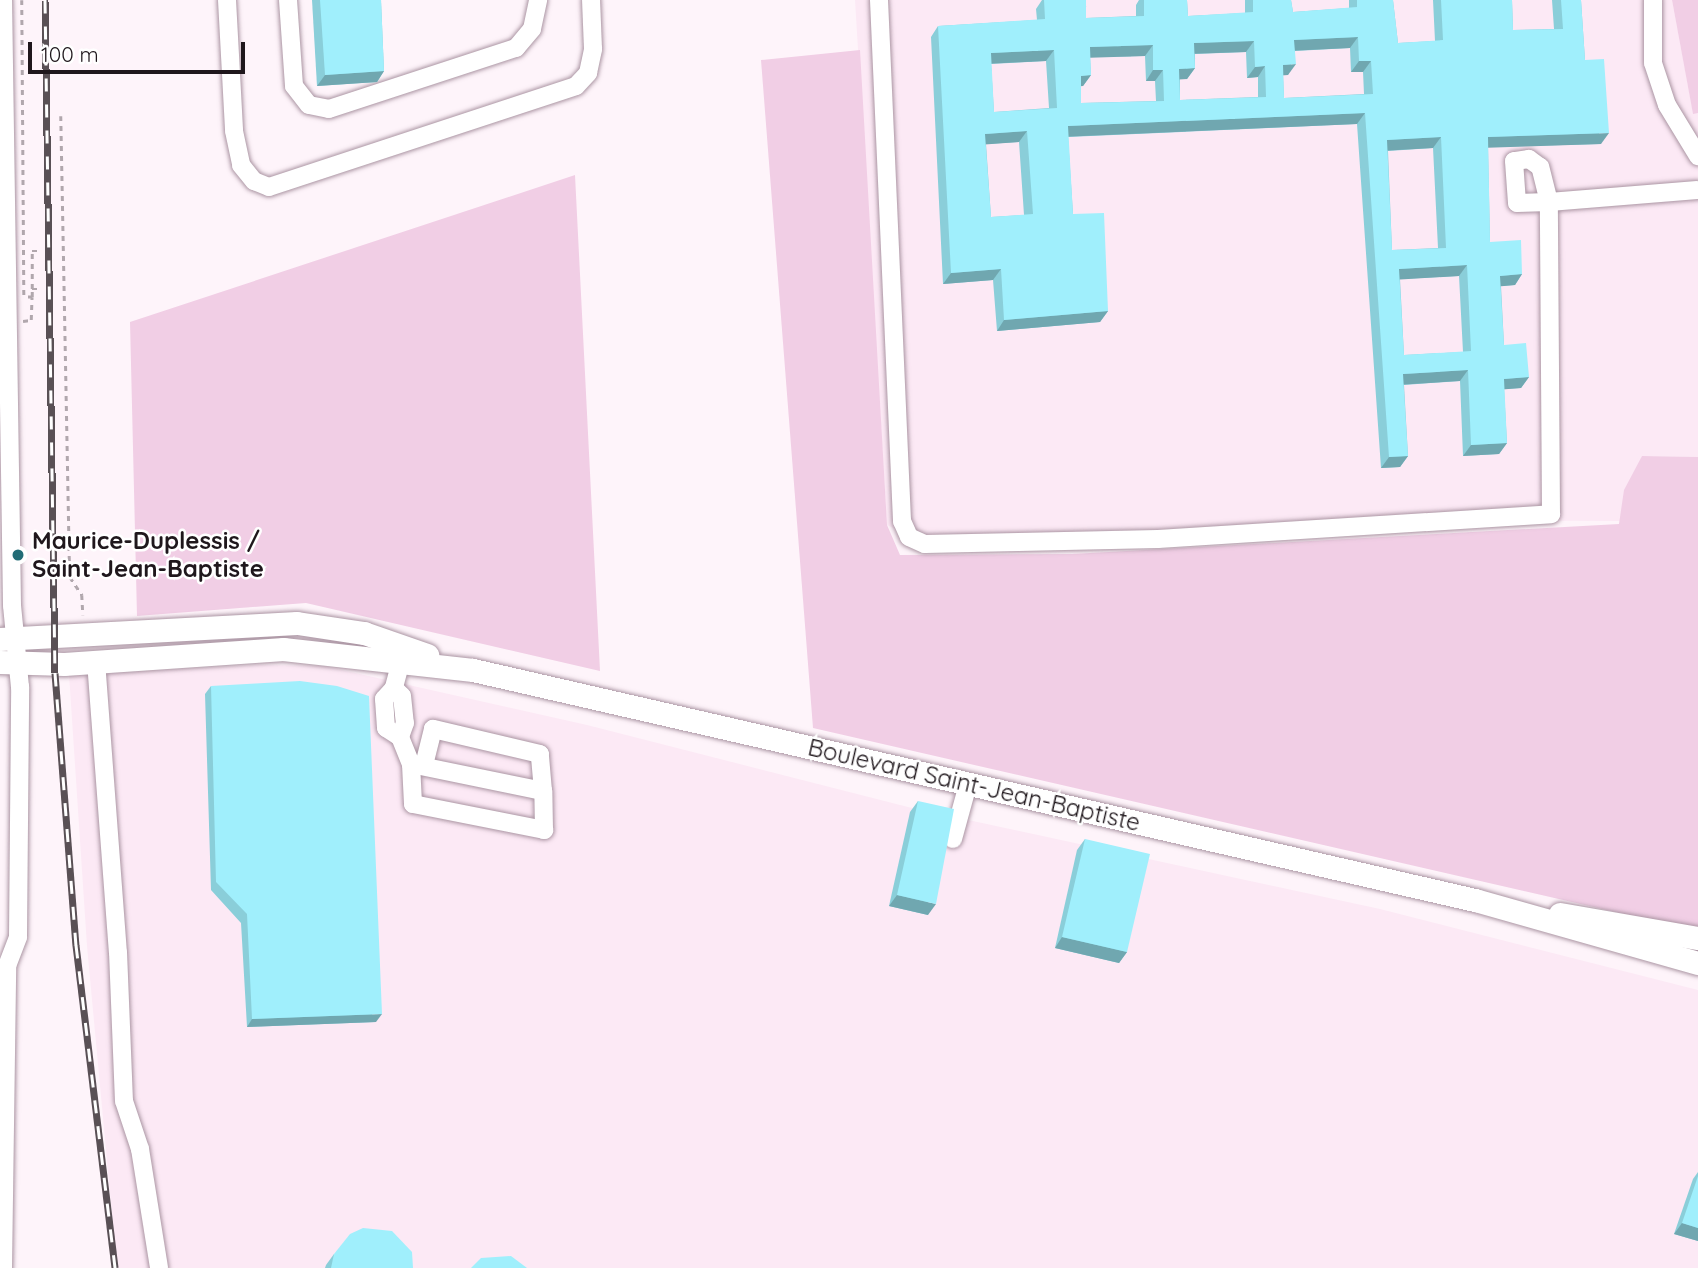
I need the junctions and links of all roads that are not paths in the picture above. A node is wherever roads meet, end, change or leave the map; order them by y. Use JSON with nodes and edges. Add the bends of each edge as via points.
{"nodes":[{"id":1,"x":3,"y":0,"type":"edge"},
{"id":2,"x":227,"y":0,"type":"edge"},
{"id":3,"x":288,"y":0,"type":"edge"},
{"id":4,"x":538,"y":0,"type":"edge"},
{"id":5,"x":590,"y":0,"type":"edge"},
{"id":6,"x":879,"y":0,"type":"edge"},
{"id":7,"x":1653,"y":0,"type":"edge"},
{"id":8,"x":1698,"y":156,"type":"edge"},
{"id":9,"x":1698,"y":190,"type":"edge"},
{"id":10,"x":5,"y":292,"type":"edge"},
{"id":11,"x":9,"y":638,"type":"edge"},
{"id":12,"x":96,"y":661,"type":"junction"},
{"id":13,"x":401,"y":661,"type":"junction"},
{"id":14,"x":10,"y":662,"type":"edge"},
{"id":15,"x":473,"y":670,"type":"junction"},
{"id":16,"x":418,"y":765,"type":"junction"},
{"id":17,"x":968,"y":784,"type":"junction"},
{"id":18,"x":543,"y":791,"type":"junction"},
{"id":19,"x":953,"y":839,"type":"edge"},
{"id":20,"x":1475,"y":901,"type":"junction"},
{"id":21,"x":1698,"y":938,"type":"edge"},
{"id":22,"x":0,"y":947,"type":"edge"},
{"id":23,"x":1698,"y":963,"type":"edge"},
{"id":24,"x":7,"y":966,"type":"junction"},
{"id":25,"x":3,"y":1268,"type":"edge"},
{"id":26,"x":159,"y":1268,"type":"edge"}],
"edges":[{"from":1,"to":10,"type":"street"},
{"from":2,"to":5,"type":"street","via":[[234,131],[241,165],[254,181],[269,187],[576,86],[588,74],[593,49]]},
{"from":3,"to":4,"type":"street","via":[[294,86],[309,105],[329,109],[516,48],[532,29]]},
{"from":6,"to":9,"type":"street","via":[[902,522],[909,537],[925,544],[1158,539],[1551,514],[1549,202]]},
{"from":7,"to":8,"type":"street","via":[[1653,63],[1667,105]]},
{"from":10,"to":11,"type":"street"},
{"from":11,"to":14,"type":"street"},
{"from":11,"to":15,"type":"main road","name":"Boulevard Saint-Jean-Baptiste","via":[[298,623],[364,633]]},
{"from":12,"to":13,"type":"main road","name":"Boulevard Saint-Jean-Baptiste","via":[[283,649]]},
{"from":12,"to":14,"type":"main road","name":"Boulevard Saint-Jean-Baptiste"},
{"from":12,"to":26,"type":"street","via":[[124,1101],[140,1149]]},
{"from":13,"to":15,"type":"main road","name":"Boulevard Saint-Jean-Baptiste"},
{"from":13,"to":16,"type":"street","via":[[394,688],[384,699],[386,728],[400,737]]},
{"from":14,"to":24,"type":"street","via":[[18,937]]},
{"from":15,"to":17,"type":"main road","name":"Boulevard Saint-Jean-Baptiste"},
{"from":16,"to":18,"type":"street"},
{"from":16,"to":18,"type":"street","via":[[433,729],[540,754]]},
{"from":16,"to":18,"type":"street","via":[[413,804],[544,830]]},
{"from":17,"to":19,"type":"street"},
{"from":17,"to":20,"type":"main road","name":"Boulevard Saint-Jean-Baptiste"},
{"from":20,"to":21,"type":"main road","name":"Boulevard Saint-Jean-Baptiste"},
{"from":20,"to":23,"type":"main road","name":"Boulevard Saint-Jean-Baptiste"},
{"from":22,"to":24,"type":"street"},
{"from":24,"to":25,"type":"street"}]}
